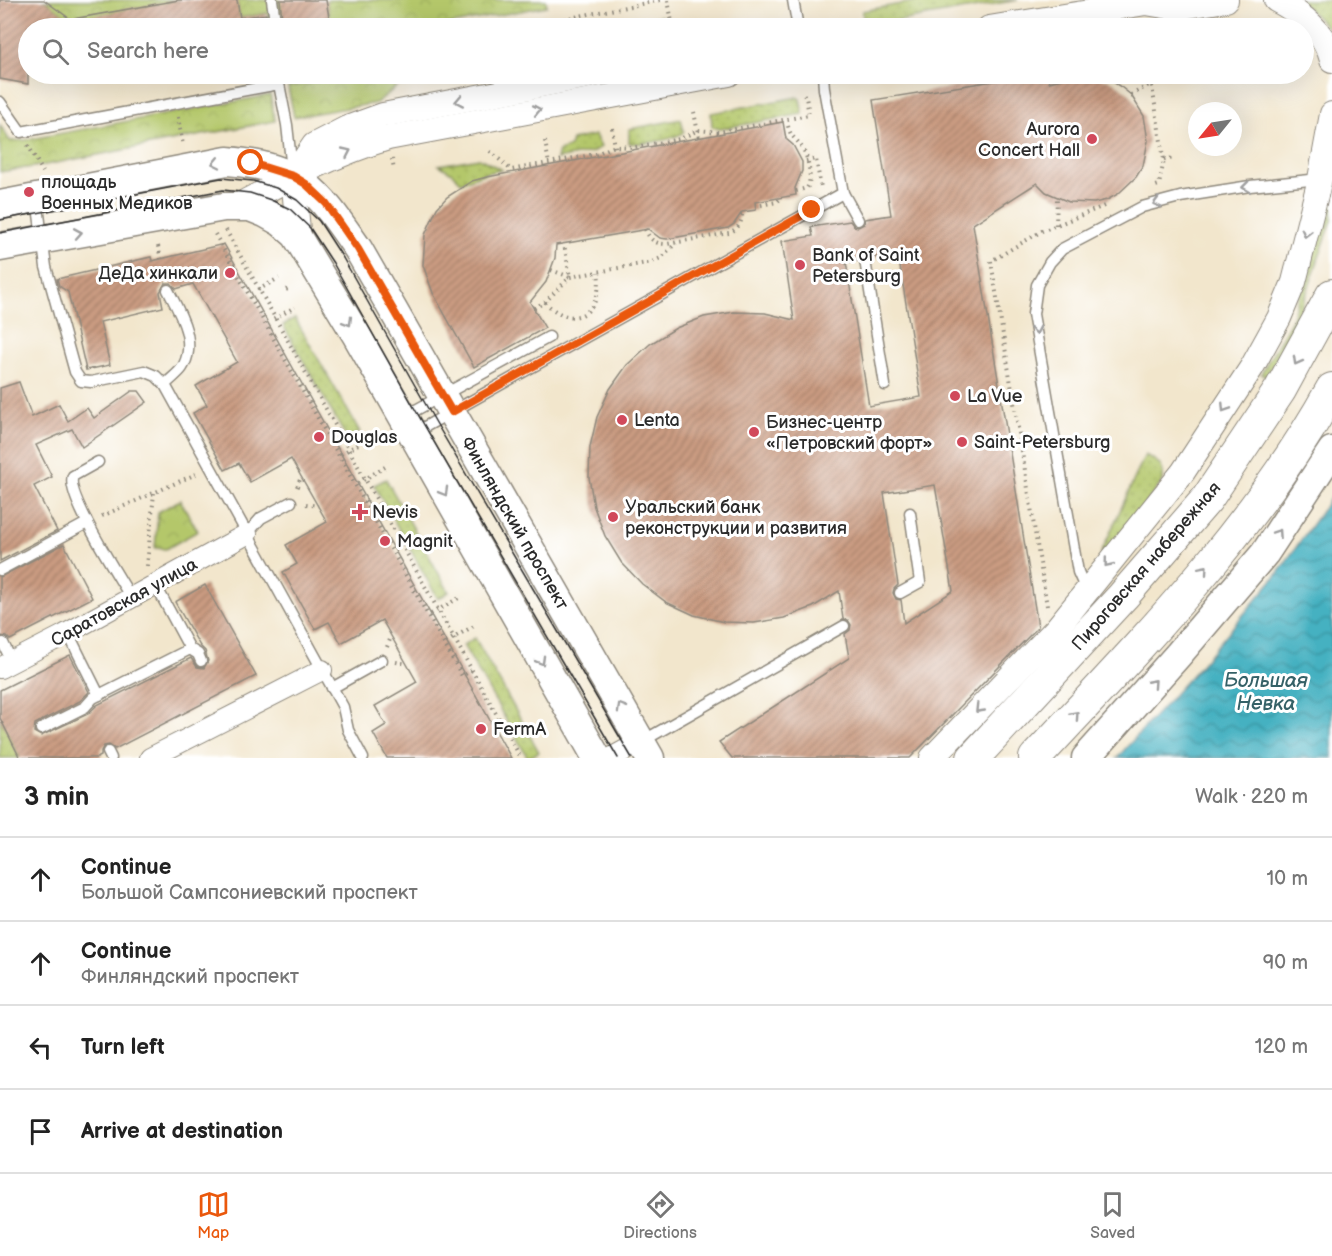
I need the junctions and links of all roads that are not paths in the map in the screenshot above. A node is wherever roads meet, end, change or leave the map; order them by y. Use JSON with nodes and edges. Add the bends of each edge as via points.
{"nodes":[{"id":1,"x":272,"y":0,"type":"edge"},
{"id":2,"x":793,"y":0,"type":"edge"},
{"id":3,"x":1226,"y":0,"type":"edge"},
{"id":4,"x":1276,"y":0,"type":"edge"},
{"id":5,"x":1148,"y":1,"type":"edge"},
{"id":6,"x":275,"y":18,"type":"edge"},
{"id":7,"x":796,"y":18,"type":"edge"},
{"id":8,"x":1048,"y":18,"type":"edge"},
{"id":9,"x":1304,"y":18,"type":"edge"},
{"id":10,"x":1314,"y":28,"type":"edge"},
{"id":11,"x":1332,"y":60,"type":"edge"},
{"id":12,"x":258,"y":84,"type":"edge"},
{"id":13,"x":281,"y":84,"type":"edge"},
{"id":14,"x":546,"y":84,"type":"edge"},
{"id":15,"x":676,"y":84,"type":"edge"},
{"id":16,"x":824,"y":84,"type":"edge"},
{"id":17,"x":0,"y":102,"type":"edge"},
{"id":18,"x":1332,"y":114,"type":"edge"},
{"id":19,"x":293,"y":176,"type":"junction"},
{"id":20,"x":1320,"y":179,"type":"junction"},
{"id":21,"x":40,"y":185,"type":"junction"},
{"id":22,"x":843,"y":193,"type":"junction"},
{"id":23,"x":0,"y":205,"type":"edge"},
{"id":24,"x":232,"y":217,"type":"junction"},
{"id":25,"x":858,"y":220,"type":"dead end"},
{"id":26,"x":42,"y":239,"type":"junction"},
{"id":27,"x":299,"y":241,"type":"junction"},
{"id":28,"x":0,"y":247,"type":"edge"},
{"id":29,"x":864,"y":260,"type":"dead end"},
{"id":30,"x":168,"y":290,"type":"dead end"},
{"id":31,"x":1330,"y":295,"type":"edge"},
{"id":32,"x":549,"y":337,"type":"dead end"},
{"id":33,"x":165,"y":385,"type":"junction"},
{"id":34,"x":885,"y":385,"type":"dead end"},
{"id":35,"x":1332,"y":388,"type":"edge"},
{"id":36,"x":447,"y":404,"type":"junction"},
{"id":37,"x":407,"y":426,"type":"junction"},
{"id":38,"x":1332,"y":451,"type":"edge"},
{"id":39,"x":98,"y":462,"type":"dead end"},
{"id":40,"x":291,"y":502,"type":"dead end"},
{"id":41,"x":910,"y":513,"type":"dead end"},
{"id":42,"x":87,"y":523,"type":"junction"},
{"id":43,"x":247,"y":534,"type":"junction"},
{"id":44,"x":0,"y":570,"type":"edge"},
{"id":45,"x":151,"y":578,"type":"junction"},
{"id":46,"x":1086,"y":590,"type":"junction"},
{"id":47,"x":900,"y":593,"type":"dead end"},
{"id":48,"x":131,"y":598,"type":"junction"},
{"id":49,"x":844,"y":626,"type":"dead end"},
{"id":50,"x":68,"y":633,"type":"junction"},
{"id":51,"x":3,"y":643,"type":"dead end"},
{"id":52,"x":190,"y":649,"type":"junction"},
{"id":53,"x":382,"y":660,"type":"dead end"},
{"id":54,"x":201,"y":661,"type":"dead end"},
{"id":55,"x":6,"y":665,"type":"edge"},
{"id":56,"x":322,"y":670,"type":"junction"},
{"id":57,"x":332,"y":688,"type":"junction"},
{"id":58,"x":99,"y":695,"type":"junction"},
{"id":59,"x":41,"y":729,"type":"dead end"},
{"id":60,"x":645,"y":750,"type":"edge"},
{"id":61,"x":150,"y":758,"type":"edge"},
{"id":62,"x":363,"y":758,"type":"edge"},
{"id":63,"x":597,"y":758,"type":"edge"},
{"id":64,"x":611,"y":758,"type":"edge"},
{"id":65,"x":932,"y":758,"type":"edge"},
{"id":66,"x":973,"y":758,"type":"edge"},
{"id":67,"x":1035,"y":758,"type":"edge"},
{"id":68,"x":1086,"y":758,"type":"edge"}],
"edges":[{"from":1,"to":6,"type":"lane"},
{"from":2,"to":7,"type":"lane"},
{"from":3,"to":5,"type":"street","via":[[1176,8]]},
{"from":4,"to":9,"type":"street"},
{"from":5,"to":8,"type":"street"},
{"from":10,"to":11,"type":"street"},
{"from":12,"to":17,"type":"lane","via":[[21,132]]},
{"from":13,"to":19,"type":"lane"},
{"from":14,"to":19,"type":"street","one_way":true,"via":[[383,115],[347,128],[314,145]]},
{"from":19,"to":15,"type":"street","one_way":true,"via":[[388,138]]},
{"from":16,"to":22,"type":"lane"},
{"from":18,"to":20,"type":"street"},
{"from":19,"to":21,"type":"main road","one_way":true,"via":[[228,160]]},
{"from":19,"to":24,"type":"street"},
{"from":19,"to":27,"type":"street"},
{"from":19,"to":36,"type":"main road","name":"Финляндский проспект","via":[[326,203],[358,249]]},
{"from":20,"to":46,"type":"street","one_way":true,"via":[[1294,282],[1252,367],[1183,472]]},
{"from":20,"to":46,"type":"lane","one_way":true,"via":[[1180,196],[1142,207],[1062,249],[1050,262],[1037,285],[1033,314],[1078,572]]},
{"from":21,"to":23,"type":"main road"},
{"from":21,"to":26,"type":"lane"},
{"from":22,"to":25,"type":"lane"},
{"from":22,"to":36,"type":"lane"},
{"from":26,"to":24,"type":"main road","one_way":true},
{"from":24,"to":27,"type":"main road","via":[[250,207],[273,217]]},
{"from":26,"to":28,"type":"main road"},
{"from":26,"to":33,"type":"lane","via":[[46,267],[75,372],[81,381],[144,371]]},
{"from":27,"to":37,"type":"main road","one_way":true},
{"from":29,"to":34,"type":"lane"},
{"from":30,"to":33,"type":"lane","via":[[183,319],[189,346],[183,367]]},
{"from":31,"to":66,"type":"main road","name":"Пироговская набережная","one_way":true,"via":[[1280,390],[1208,499]]},
{"from":32,"to":36,"type":"lane"},
{"from":33,"to":43,"type":"lane"},
{"from":67,"to":35,"type":"main road","one_way":true,"via":[[1246,521]]},
{"from":36,"to":37,"type":"lane"},
{"from":36,"to":37,"type":"lane"},
{"from":60,"to":36,"type":"main road","name":"Финляндский проспект","one_way":true},
{"from":37,"to":63,"type":"main road","one_way":true},
{"from":68,"to":38,"type":"main road","one_way":true,"via":[[1265,553]]},
{"from":39,"to":42,"type":"lane","via":[[71,479]]},
{"from":40,"to":43,"type":"lane","via":[[261,518]]},
{"from":41,"to":47,"type":"lane","via":[[920,582]]},
{"from":42,"to":44,"type":"lane"},
{"from":42,"to":48,"type":"lane"},
{"from":43,"to":45,"type":"street","name":"Саратовская улица"},
{"from":43,"to":56,"type":"lane"},
{"from":45,"to":48,"type":"street","name":"Саратовская улица"},
{"from":45,"to":52,"type":"lane"},
{"from":46,"to":65,"type":"street","one_way":true,"via":[[1057,628]]},
{"from":48,"to":50,"type":"street","name":"Саратовская улица"},
{"from":49,"to":60,"type":"lane"},
{"from":50,"to":55,"type":"street","name":"Саратовская улица"},
{"from":50,"to":58,"type":"lane"},
{"from":51,"to":55,"type":"lane"},
{"from":52,"to":54,"type":"lane"},
{"from":52,"to":58,"type":"lane"},
{"from":53,"to":57,"type":"lane"},
{"from":56,"to":57,"type":"lane"},
{"from":56,"to":61,"type":"street"},
{"from":57,"to":62,"type":"lane"},
{"from":58,"to":59,"type":"lane","via":[[93,698],[87,712]]},
{"from":60,"to":64,"type":"street"}]}
